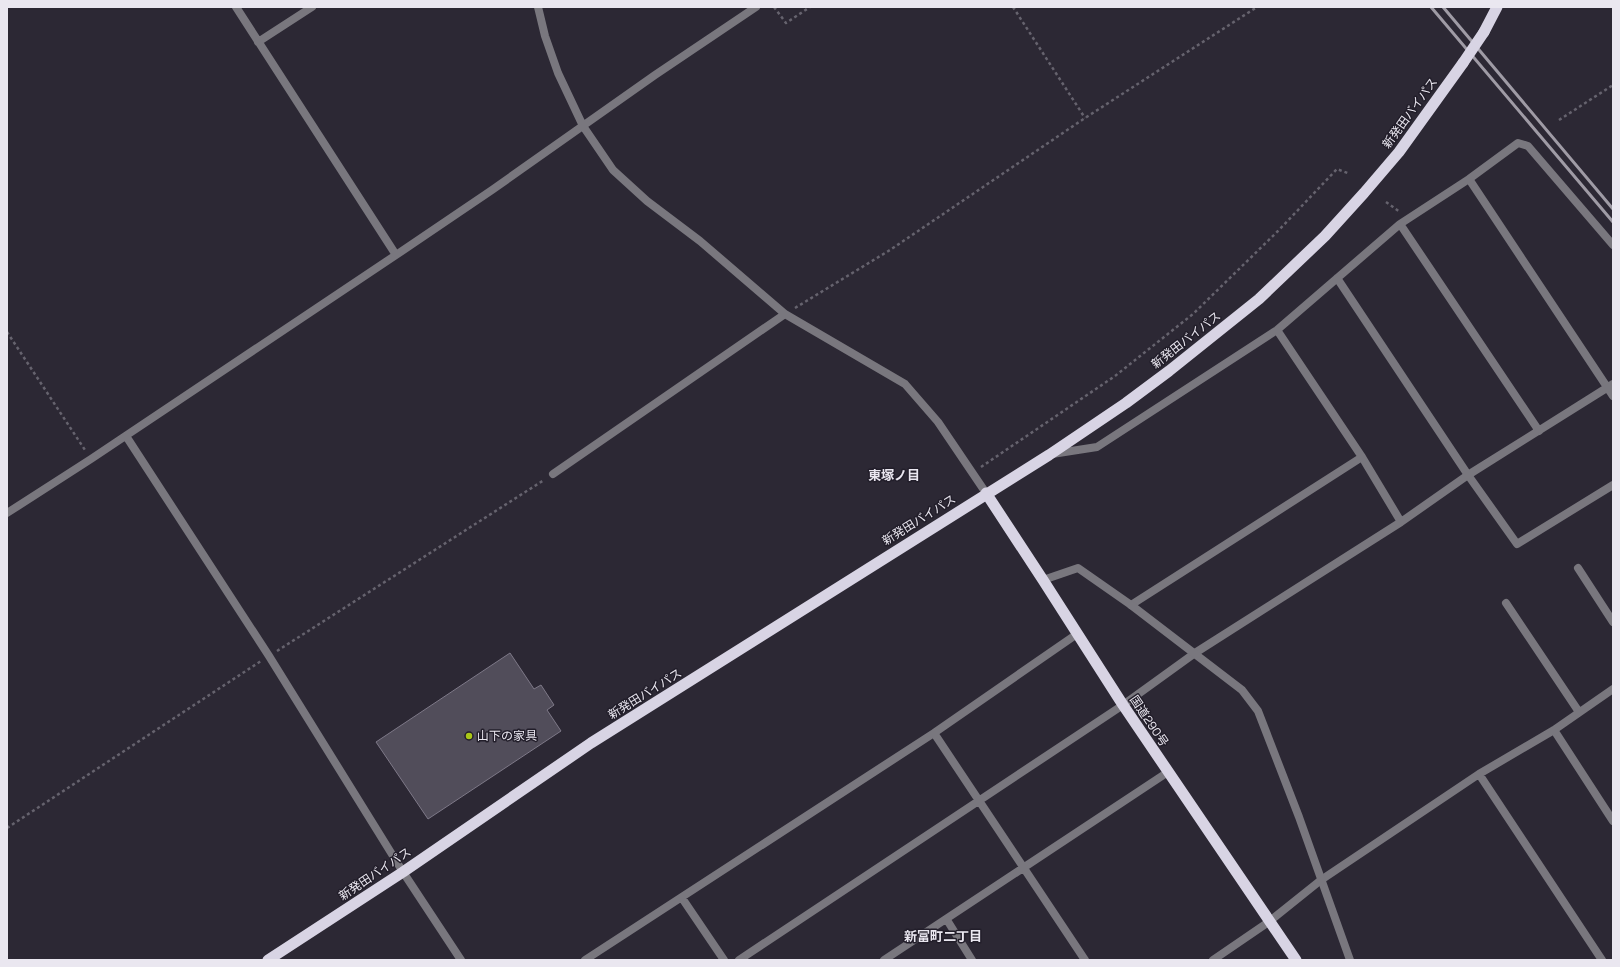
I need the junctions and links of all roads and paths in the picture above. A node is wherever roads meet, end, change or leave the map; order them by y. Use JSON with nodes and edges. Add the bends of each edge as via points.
{"nodes":[{"id":1,"x":236,"y":7,"type":"edge"},
{"id":2,"x":312,"y":7,"type":"edge"},
{"id":3,"x":538,"y":7,"type":"edge"},
{"id":4,"x":756,"y":7,"type":"edge"},
{"id":5,"x":774,"y":7,"type":"edge"},
{"id":6,"x":810,"y":7,"type":"edge"},
{"id":7,"x":1013,"y":7,"type":"edge"},
{"id":8,"x":1257,"y":7,"type":"edge"},
{"id":9,"x":1497,"y":7,"type":"edge"},
{"id":10,"x":258,"y":42,"type":"junction"},
{"id":11,"x":1613,"y":85,"type":"edge"},
{"id":12,"x":1085,"y":118,"type":"junction"},
{"id":13,"x":1559,"y":120,"type":"dead end"},
{"id":14,"x":583,"y":126,"type":"junction"},
{"id":15,"x":1350,"y":174,"type":"dead end"},
{"id":16,"x":1469,"y":179,"type":"junction"},
{"id":17,"x":1386,"y":202,"type":"dead end"},
{"id":18,"x":1408,"y":219,"type":"junction"},
{"id":19,"x":1400,"y":224,"type":"junction"},
{"id":20,"x":1613,"y":245,"type":"edge"},
{"id":21,"x":396,"y":255,"type":"junction"},
{"id":22,"x":1337,"y":278,"type":"junction"},
{"id":23,"x":785,"y":314,"type":"junction"},
{"id":24,"x":1277,"y":330,"type":"junction"},
{"id":25,"x":7,"y":332,"type":"edge"},
{"id":26,"x":1610,"y":386,"type":"edge"},
{"id":27,"x":1613,"y":396,"type":"edge"},
{"id":28,"x":1539,"y":431,"type":"junction"},
{"id":29,"x":126,"y":436,"type":"junction"},
{"id":30,"x":1049,"y":455,"type":"junction"},
{"id":31,"x":1362,"y":457,"type":"junction"},
{"id":32,"x":91,"y":459,"type":"junction"},
{"id":33,"x":972,"y":473,"type":"junction"},
{"id":34,"x":553,"y":474,"type":"dead end"},
{"id":35,"x":1468,"y":475,"type":"junction"},
{"id":36,"x":1613,"y":485,"type":"edge"},
{"id":37,"x":986,"y":493,"type":"junction"},
{"id":38,"x":7,"y":513,"type":"edge"},
{"id":39,"x":1401,"y":522,"type":"junction"},
{"id":40,"x":1578,"y":568,"type":"dead end"},
{"id":41,"x":1043,"y":580,"type":"junction"},
{"id":42,"x":1506,"y":603,"type":"dead end"},
{"id":43,"x":1132,"y":605,"type":"junction"},
{"id":44,"x":1613,"y":622,"type":"edge"},
{"id":45,"x":1077,"y":634,"type":"junction"},
{"id":46,"x":1195,"y":653,"type":"junction"},
{"id":47,"x":1613,"y":689,"type":"edge"},
{"id":48,"x":1123,"y":705,"type":"junction"},
{"id":49,"x":1579,"y":712,"type":"junction"},
{"id":50,"x":1554,"y":730,"type":"junction"},
{"id":51,"x":934,"y":733,"type":"junction"},
{"id":52,"x":1168,"y":772,"type":"junction"},
{"id":53,"x":1479,"y":774,"type":"junction"},
{"id":54,"x":979,"y":800,"type":"junction"},
{"id":55,"x":1613,"y":821,"type":"edge"},
{"id":56,"x":1024,"y":868,"type":"junction"},
{"id":57,"x":403,"y":872,"type":"junction"},
{"id":58,"x":1322,"y":880,"type":"junction"},
{"id":59,"x":682,"y":898,"type":"junction"},
{"id":60,"x":946,"y":920,"type":"junction"},
{"id":61,"x":1270,"y":921,"type":"junction"},
{"id":62,"x":268,"y":960,"type":"edge"},
{"id":63,"x":461,"y":960,"type":"edge"},
{"id":64,"x":585,"y":960,"type":"edge"},
{"id":65,"x":724,"y":960,"type":"edge"},
{"id":66,"x":739,"y":960,"type":"edge"},
{"id":67,"x":884,"y":960,"type":"edge"},
{"id":68,"x":972,"y":960,"type":"edge"},
{"id":69,"x":1085,"y":960,"type":"edge"},
{"id":70,"x":1213,"y":960,"type":"edge"},
{"id":71,"x":1296,"y":960,"type":"edge"},
{"id":72,"x":1350,"y":960,"type":"edge"},
{"id":73,"x":1602,"y":960,"type":"edge"}],
"edges":[{"from":1,"to":10,"type":"street"},
{"from":2,"to":10,"type":"street"},
{"from":3,"to":14,"type":"street","via":[[558,73]]},
{"from":4,"to":14,"type":"street"},
{"from":5,"to":6,"type":"path","via":[[786,23]]},
{"from":7,"to":12,"type":"path"},
{"from":8,"to":12,"type":"path"},
{"from":9,"to":30,"type":"highway","name":"新発田バイパス","bridge":true,"via":[[1484,32],[1399,152],[1324,236],[1259,299],[1209,340]]},
{"from":10,"to":21,"type":"street"},
{"from":11,"to":13,"type":"path"},
{"from":12,"to":23,"type":"path","via":[[890,250]]},
{"from":14,"to":21,"type":"street"},
{"from":14,"to":23,"type":"street","via":[[612,170]]},
{"from":15,"to":33,"type":"path","via":[[1337,169],[1193,314],[1115,376]]},
{"from":16,"to":18,"type":"street"},
{"from":16,"to":20,"type":"street","via":[[1518,143],[1528,146]]},
{"from":16,"to":26,"type":"street"},
{"from":17,"to":18,"type":"path"},
{"from":18,"to":19,"type":"street"},
{"from":19,"to":22,"type":"street"},
{"from":19,"to":28,"type":"street"},
{"from":21,"to":29,"type":"street"},
{"from":22,"to":24,"type":"street"},
{"from":22,"to":35,"type":"street"},
{"from":23,"to":33,"type":"street","via":[[904,384],[938,422]]},
{"from":23,"to":34,"type":"street"},
{"from":24,"to":30,"type":"street","via":[[1097,447]]},
{"from":24,"to":31,"type":"street"},
{"from":25,"to":32,"type":"path"},
{"from":26,"to":27,"type":"street"},
{"from":26,"to":28,"type":"street"},
{"from":28,"to":35,"type":"street"},
{"from":29,"to":32,"type":"street"},
{"from":29,"to":57,"type":"street","via":[[269,656]]},
{"from":30,"to":37,"type":"highway","name":"新発田バイパス"},
{"from":31,"to":39,"type":"street"},
{"from":31,"to":43,"type":"street"},
{"from":32,"to":38,"type":"street"},
{"from":33,"to":37,"type":"street"},
{"from":35,"to":36,"type":"street","via":[[1517,544]]},
{"from":35,"to":39,"type":"street"},
{"from":37,"to":41,"type":"highway","name":"国道290号"},
{"from":37,"to":57,"type":"highway","name":"新発田バイパス","via":[[591,743]]},
{"from":39,"to":46,"type":"street"},
{"from":40,"to":44,"type":"street"},
{"from":41,"to":43,"type":"street","via":[[1078,568]]},
{"from":41,"to":45,"type":"highway","name":"国道290号"},
{"from":42,"to":49,"type":"street"},
{"from":43,"to":46,"type":"street"},
{"from":45,"to":48,"type":"highway","name":"国道290号"},
{"from":45,"to":51,"type":"street"},
{"from":46,"to":48,"type":"street"},
{"from":46,"to":58,"type":"street","via":[[1242,690],[1258,711]]},
{"from":47,"to":49,"type":"street"},
{"from":48,"to":52,"type":"highway","name":"国道290号"},
{"from":48,"to":54,"type":"street"},
{"from":49,"to":50,"type":"street"},
{"from":50,"to":53,"type":"street"},
{"from":50,"to":55,"type":"street"},
{"from":51,"to":54,"type":"street"},
{"from":51,"to":59,"type":"street"},
{"from":52,"to":56,"type":"street"},
{"from":52,"to":61,"type":"highway","name":"国道290号"},
{"from":53,"to":58,"type":"street"},
{"from":53,"to":73,"type":"street"},
{"from":54,"to":56,"type":"street"},
{"from":54,"to":66,"type":"street"},
{"from":56,"to":60,"type":"street"},
{"from":56,"to":69,"type":"street"},
{"from":57,"to":62,"type":"highway","name":"新発田バイパス"},
{"from":57,"to":63,"type":"street"},
{"from":58,"to":61,"type":"street"},
{"from":58,"to":72,"type":"street"},
{"from":59,"to":64,"type":"street"},
{"from":59,"to":65,"type":"street"},
{"from":60,"to":67,"type":"street"},
{"from":60,"to":68,"type":"street"},
{"from":61,"to":70,"type":"street"},
{"from":61,"to":71,"type":"highway","name":"国道290号"}]}
